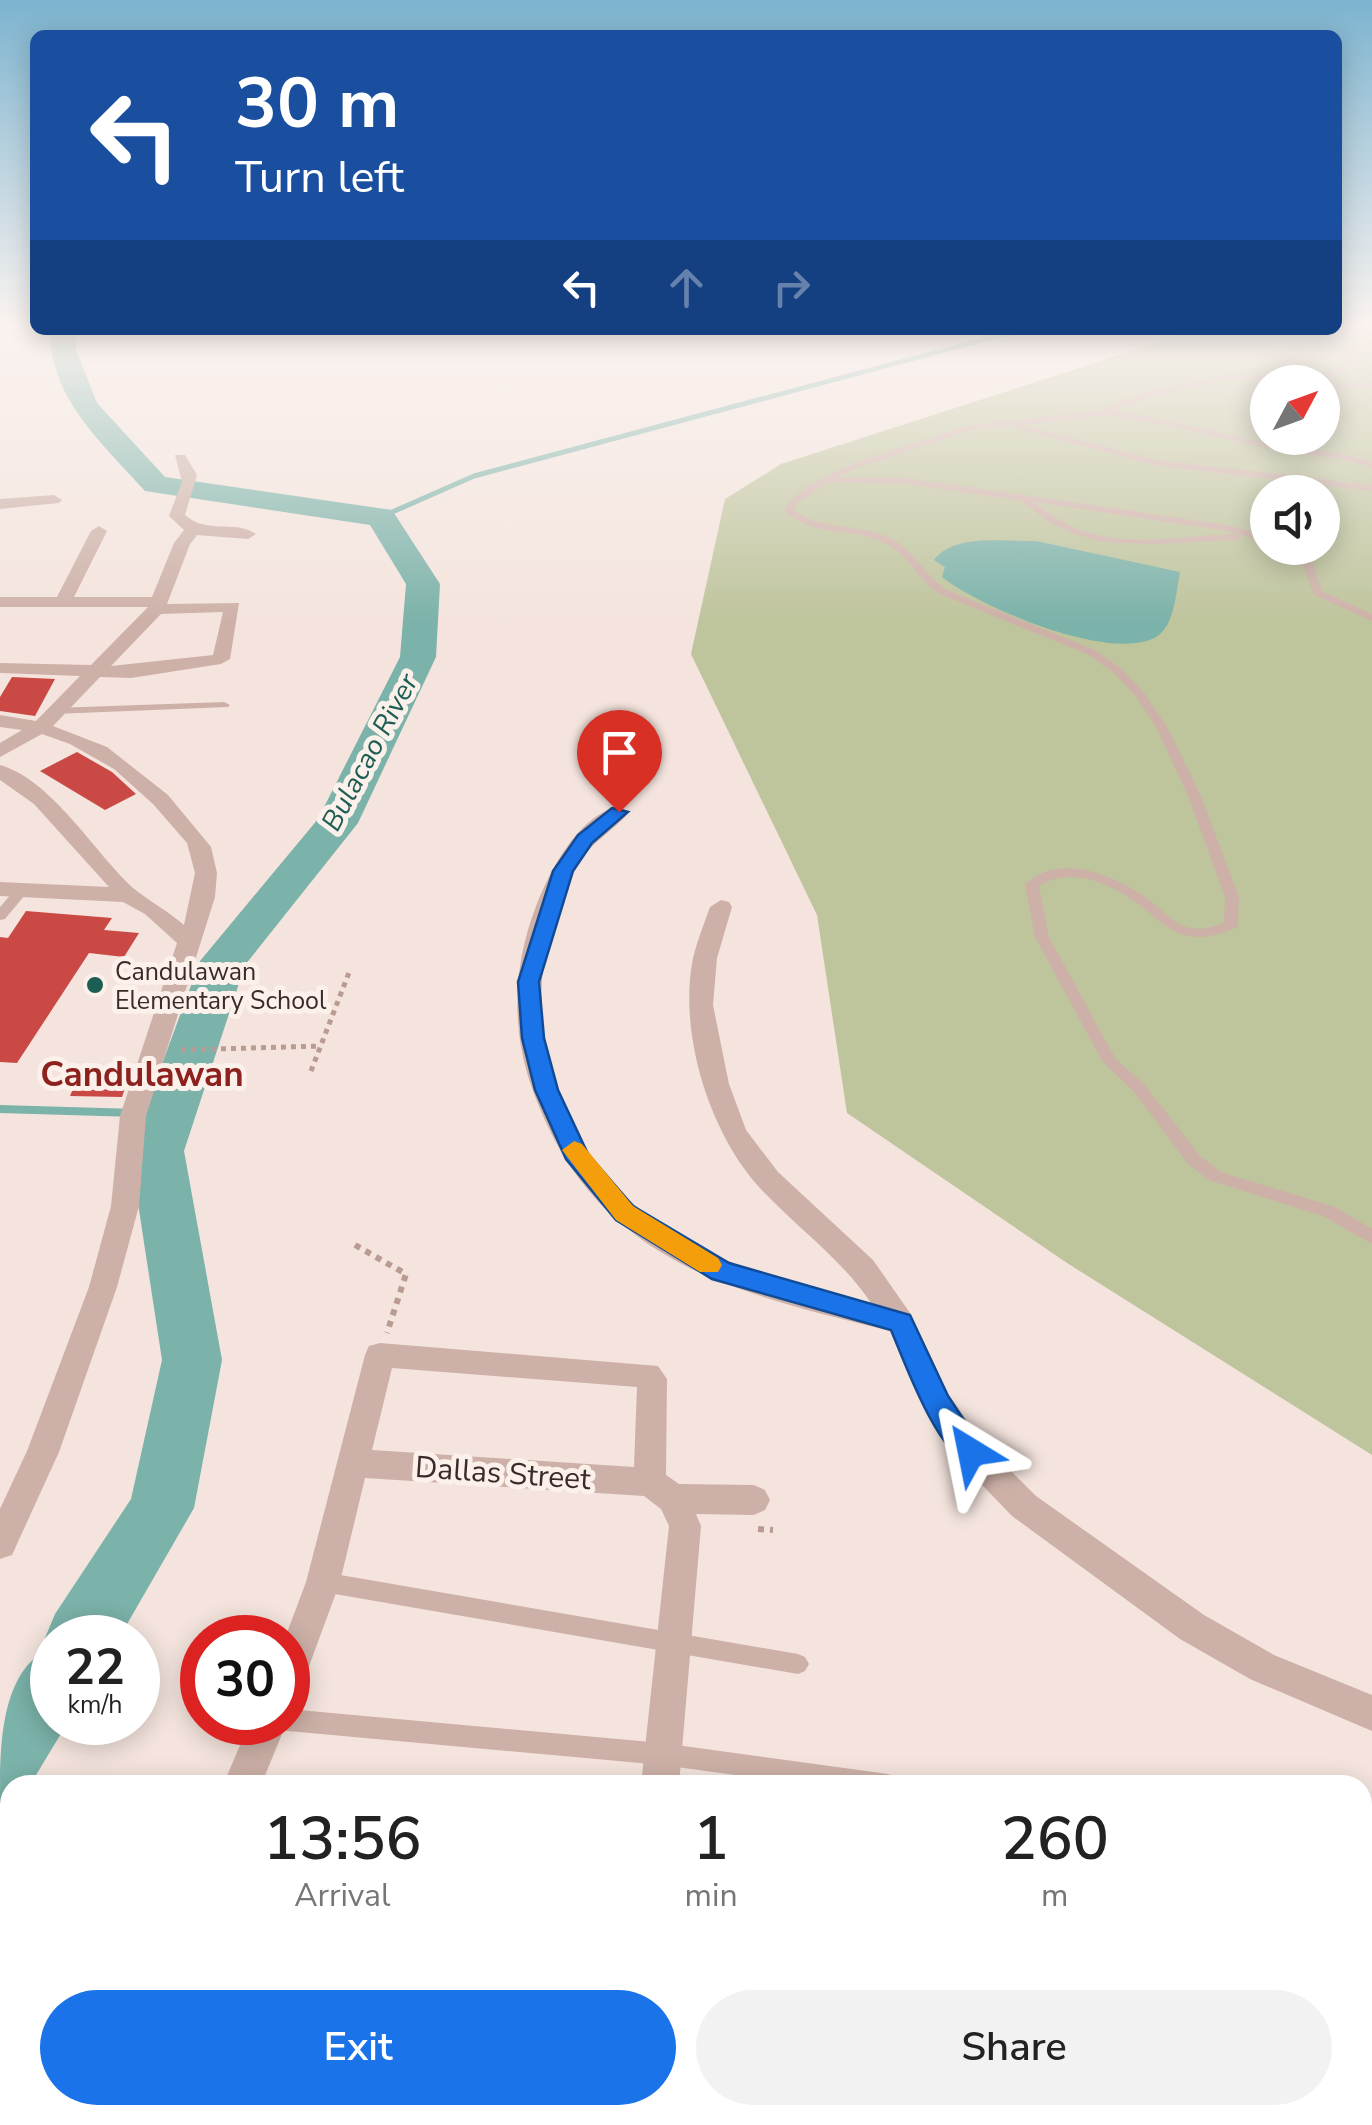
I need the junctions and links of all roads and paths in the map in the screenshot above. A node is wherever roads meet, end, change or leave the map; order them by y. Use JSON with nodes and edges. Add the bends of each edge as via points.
{"nodes":[{"id":1,"x":997,"y":424,"type":"edge"},
{"id":2,"x":1014,"y":424,"type":"edge"},
{"id":3,"x":1177,"y":424,"type":"edge"},
{"id":4,"x":180,"y":458,"type":"dead end"},
{"id":5,"x":1372,"y":465,"type":"edge"},
{"id":6,"x":828,"y":480,"type":"junction"},
{"id":7,"x":1372,"y":488,"type":"edge"},
{"id":8,"x":1022,"y":499,"type":"junction"},
{"id":9,"x":54,"y":500,"type":"dead end"},
{"id":10,"x":0,"y":504,"type":"edge"},
{"id":11,"x":99,"y":530,"type":"dead end"},
{"id":12,"x":193,"y":530,"type":"junction"},
{"id":13,"x":248,"y":534,"type":"dead end"},
{"id":14,"x":1250,"y":535,"type":"edge"},
{"id":15,"x":1250,"y":539,"type":"edge"},
{"id":16,"x":1308,"y":565,"type":"edge"},
{"id":17,"x":0,"y":602,"type":"edge"},
{"id":18,"x":63,"y":602,"type":"junction"},
{"id":19,"x":157,"y":605,"type":"junction"},
{"id":20,"x":1372,"y":618,"type":"edge"},
{"id":21,"x":0,"y":668,"type":"edge"},
{"id":22,"x":91,"y":672,"type":"junction"},
{"id":23,"x":224,"y":706,"type":"dead end"},
{"id":24,"x":47,"y":719,"type":"junction"},
{"id":25,"x":0,"y":721,"type":"edge"},
{"id":26,"x":10,"y":736,"type":"edge"},
{"id":27,"x":0,"y":749,"type":"edge"},
{"id":28,"x":0,"y":771,"type":"edge"},
{"id":29,"x":619,"y":812,"type":"dead end"},
{"id":30,"x":12,"y":889,"type":"edge"},
{"id":31,"x":128,"y":895,"type":"junction"},
{"id":32,"x":721,"y":907,"type":"dead end"},
{"id":33,"x":0,"y":916,"type":"edge"},
{"id":34,"x":188,"y":941,"type":"junction"},
{"id":35,"x":350,"y":970,"type":"dead end"},
{"id":36,"x":322,"y":1046,"type":"junction"},
{"id":37,"x":184,"y":1050,"type":"dead end"},
{"id":38,"x":311,"y":1071,"type":"dead end"},
{"id":39,"x":1372,"y":1236,"type":"edge"},
{"id":40,"x":355,"y":1245,"type":"dead end"},
{"id":41,"x":900,"y":1322,"type":"junction"},
{"id":42,"x":380,"y":1355,"type":"junction"},
{"id":43,"x":356,"y":1463,"type":"junction"},
{"id":44,"x":662,"y":1491,"type":"junction"},
{"id":45,"x":754,"y":1500,"type":"dead end"},
{"id":46,"x":0,"y":1544,"type":"edge"},
{"id":47,"x":323,"y":1582,"type":"junction"},
{"id":48,"x":310,"y":1617,"type":"edge"},
{"id":49,"x":676,"y":1640,"type":"junction"},
{"id":50,"x":798,"y":1664,"type":"dead end"},
{"id":51,"x":1372,"y":1713,"type":"edge"},
{"id":52,"x":310,"y":1723,"type":"edge"},
{"id":53,"x":260,"y":1745,"type":"edge"},
{"id":54,"x":661,"y":1770,"type":"edge"},
{"id":55,"x":246,"y":1775,"type":"edge"},
{"id":56,"x":737,"y":1775,"type":"edge"}],
"edges":[{"from":1,"to":6,"type":"lane","via":[[903,447]]},
{"from":2,"to":7,"type":"lane","via":[[1158,463]]},
{"from":3,"to":5,"type":"lane","via":[[1269,446],[1330,450]]},
{"from":4,"to":12,"type":"street","via":[[188,468],[188,493],[177,516]]},
{"from":6,"to":8,"type":"lane","via":[[906,481]]},
{"from":6,"to":39,"type":"lane","via":[[793,502],[790,511],[799,520],[888,540],[922,580],[946,594],[1089,651],[1120,673],[1163,727],[1232,896],[1231,925],[1188,933],[1125,888],[1058,871],[1032,884],[1042,937],[1108,1061],[1140,1089],[1206,1171],[1328,1211]]},
{"from":8,"to":14,"type":"lane"},
{"from":8,"to":15,"type":"lane","via":[[1081,536],[1130,545]]},
{"from":9,"to":10,"type":"street"},
{"from":11,"to":18,"type":"street"},
{"from":12,"to":13,"type":"street"},
{"from":12,"to":19,"type":"street"},
{"from":16,"to":20,"type":"lane","via":[[1318,593]]},
{"from":17,"to":18,"type":"street"},
{"from":18,"to":19,"type":"street"},
{"from":19,"to":22,"type":"street"},
{"from":19,"to":22,"type":"street","via":[[233,607],[220,660]]},
{"from":21,"to":22,"type":"street"},
{"from":22,"to":24,"type":"street"},
{"from":23,"to":24,"type":"lane"},
{"from":24,"to":25,"type":"street"},
{"from":24,"to":26,"type":"street"},
{"from":24,"to":34,"type":"street","via":[[159,792],[202,850],[202,915]]},
{"from":26,"to":27,"type":"street"},
{"from":28,"to":31,"type":"street","via":[[41,800]]},
{"from":29,"to":41,"type":"street","via":[[585,839],[563,871],[528,982],[546,1090],[578,1159],[624,1213],[721,1272]]},
{"from":30,"to":31,"type":"street"},
{"from":30,"to":33,"type":"lane"},
{"from":31,"to":34,"type":"street"},
{"from":32,"to":41,"type":"street","via":[[705,958],[701,1005],[716,1084],[734,1133],[768,1179],[864,1268]]},
{"from":34,"to":46,"type":"street","via":[[134,1112],[125,1206],[103,1287],[43,1452]]},
{"from":35,"to":36,"type":"path"},
{"from":36,"to":37,"type":"path"},
{"from":36,"to":38,"type":"path"},
{"from":40,"to":42,"type":"path","via":[[406,1274]]},
{"from":41,"to":51,"type":"street","via":[[938,1404],[971,1452],[1024,1506],[1192,1627],[1262,1667]]},
{"from":42,"to":43,"type":"street"},
{"from":42,"to":44,"type":"street","via":[[647,1375]]},
{"from":43,"to":44,"type":"street","name":"Dallas Street"},
{"from":43,"to":47,"type":"street"},
{"from":44,"to":45,"type":"street","name":"Dallas Street"},
{"from":44,"to":49,"type":"street","via":[[685,1526]]},
{"from":47,"to":48,"type":"street"},
{"from":47,"to":49,"type":"lane"},
{"from":49,"to":50,"type":"lane"},
{"from":49,"to":54,"type":"street"},
{"from":52,"to":54,"type":"lane"},
{"from":53,"to":55,"type":"street"},
{"from":54,"to":56,"type":"lane"}]}
